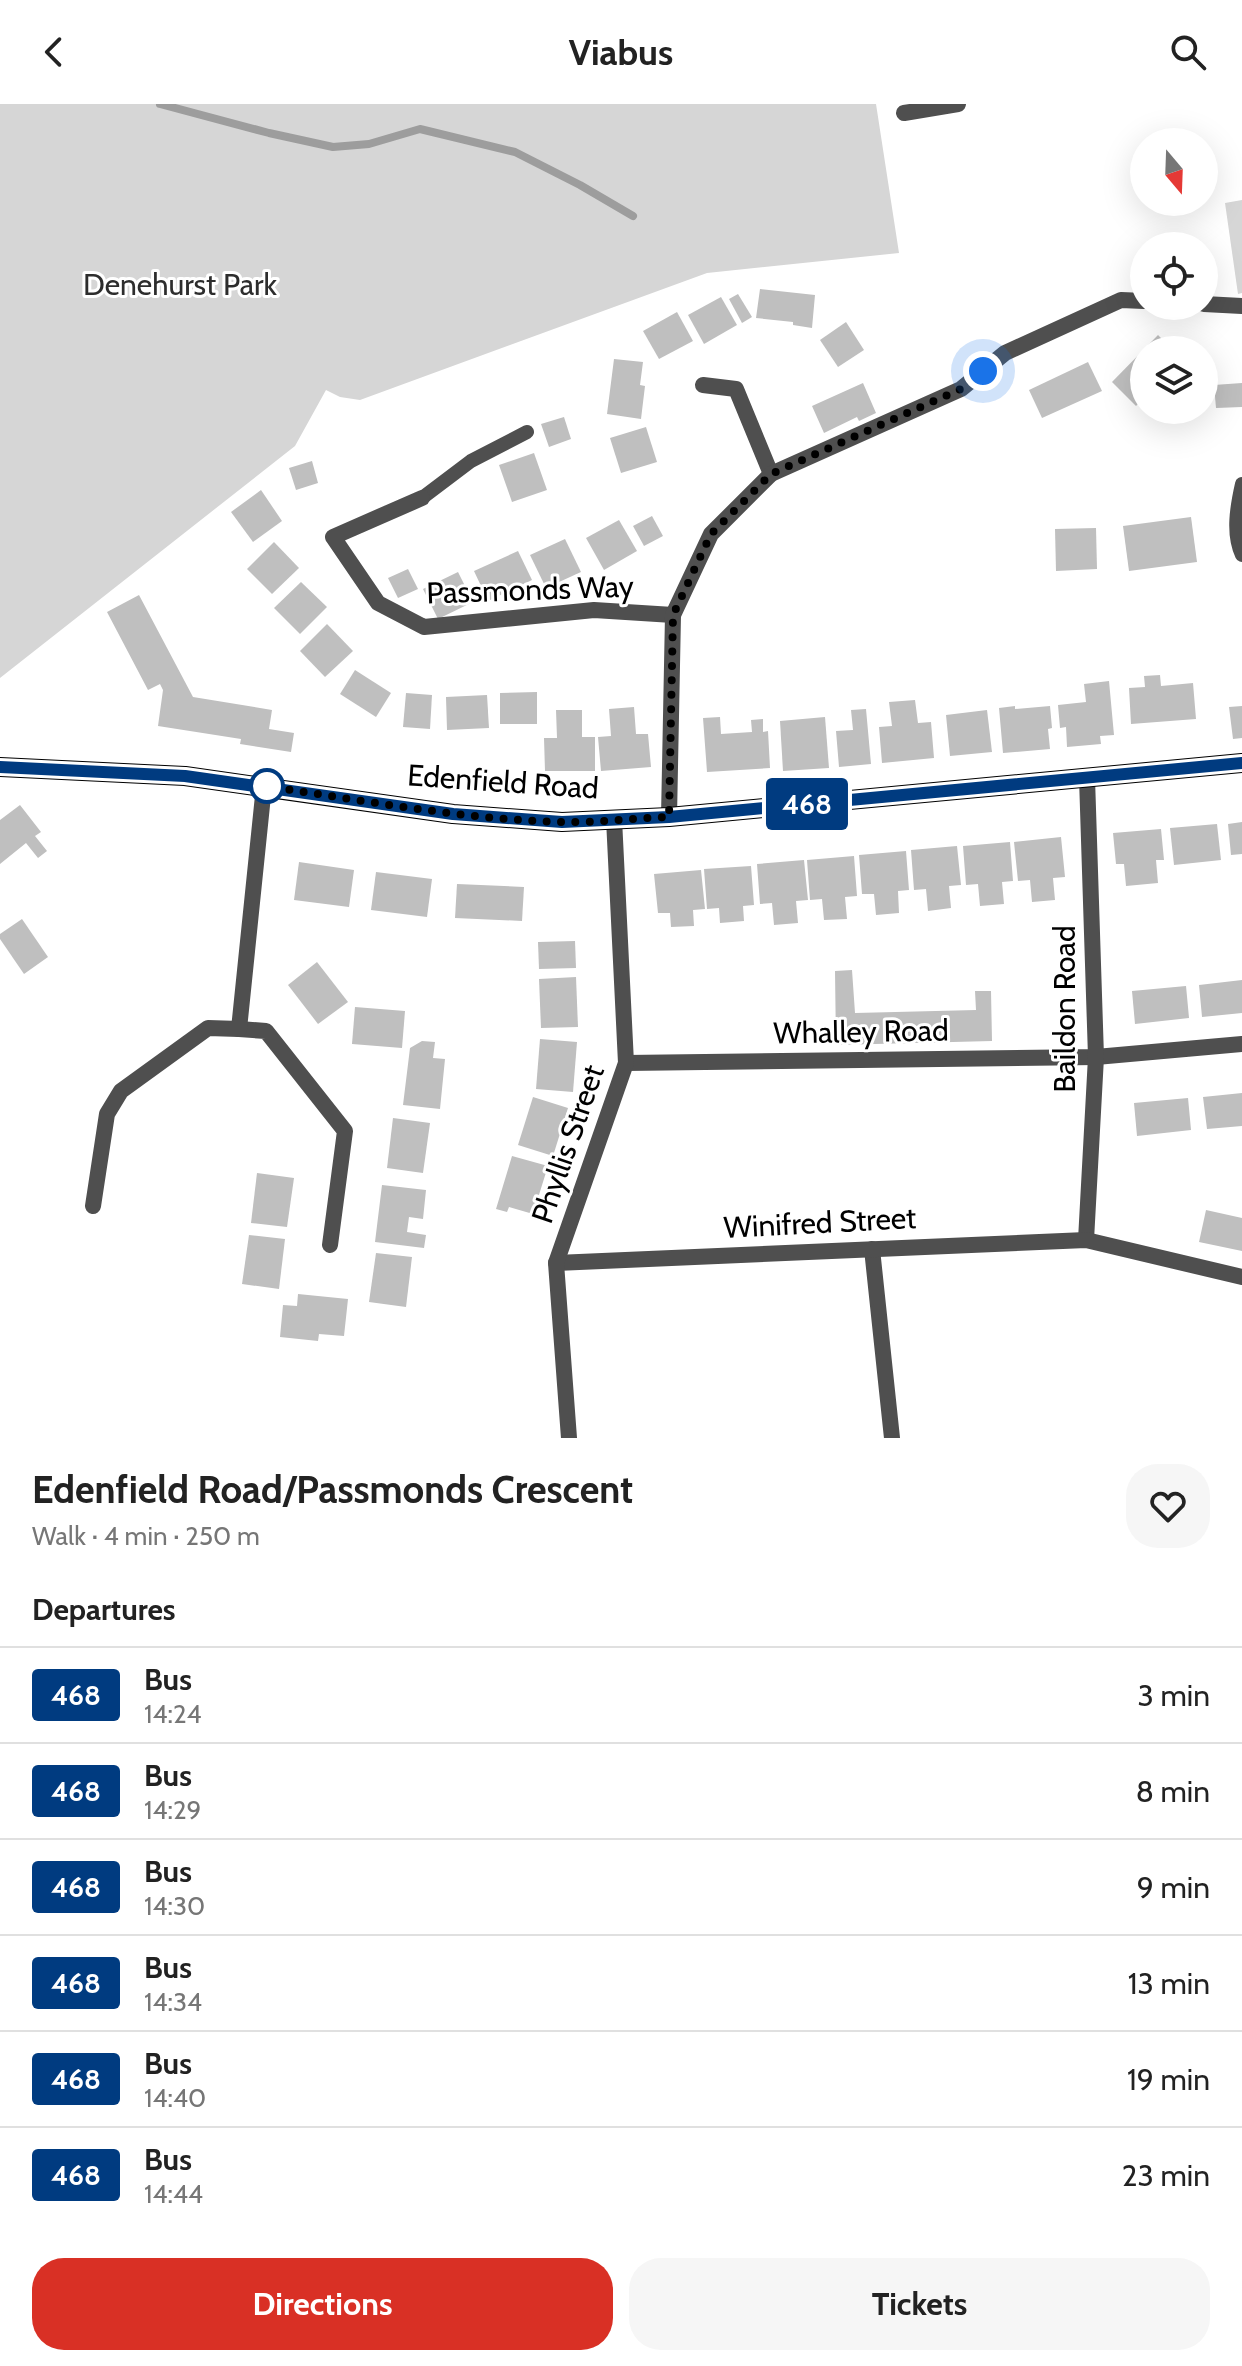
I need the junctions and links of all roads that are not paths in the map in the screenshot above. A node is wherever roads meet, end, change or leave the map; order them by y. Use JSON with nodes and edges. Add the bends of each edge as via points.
{"nodes":[{"id":1,"x":958,"y":104,"type":"edge"},
{"id":2,"x":904,"y":113,"type":"dead end"},
{"id":3,"x":1130,"y":300,"type":"edge"},
{"id":4,"x":1218,"y":305,"type":"edge"},
{"id":5,"x":1242,"y":306,"type":"edge"},
{"id":6,"x":703,"y":385,"type":"dead end"},
{"id":7,"x":527,"y":432,"type":"dead end"},
{"id":8,"x":771,"y":474,"type":"junction"},
{"id":9,"x":1242,"y":484,"type":"edge"},
{"id":10,"x":422,"y":498,"type":"joint"},
{"id":11,"x":1242,"y":555,"type":"edge"},
{"id":12,"x":673,"y":615,"type":"junction"},
{"id":13,"x":1242,"y":763,"type":"edge"},
{"id":14,"x":0,"y":767,"type":"edge"},
{"id":15,"x":1087,"y":778,"type":"junction"},
{"id":16,"x":264,"y":786,"type":"junction"},
{"id":17,"x":669,"y":817,"type":"junction"},
{"id":18,"x":614,"y":819,"type":"junction"},
{"id":19,"x":239,"y":1029,"type":"junction"},
{"id":20,"x":1242,"y":1044,"type":"edge"},
{"id":21,"x":1096,"y":1057,"type":"junction"},
{"id":22,"x":626,"y":1063,"type":"junction"},
{"id":23,"x":93,"y":1206,"type":"dead end"},
{"id":24,"x":1086,"y":1240,"type":"junction"},
{"id":25,"x":330,"y":1245,"type":"dead end"},
{"id":26,"x":872,"y":1249,"type":"junction"},
{"id":27,"x":556,"y":1263,"type":"junction"},
{"id":28,"x":1242,"y":1277,"type":"edge"},
{"id":29,"x":569,"y":1438,"type":"edge"},
{"id":30,"x":892,"y":1438,"type":"edge"}],
"edges":[{"from":1,"to":2,"type":"street"},
{"from":3,"to":8,"type":"street","via":[[1005,353],[961,389]]},
{"from":4,"to":5,"type":"street"},
{"from":6,"to":8,"type":"street","via":[[736,389]]},
{"from":7,"to":10,"type":"lane","via":[[471,461]]},
{"from":8,"to":12,"type":"street","via":[[711,534]]},
{"from":9,"to":11,"type":"lane","via":[[1237,507]]},
{"from":10,"to":12,"type":"street","name":"Passmonds Way","via":[[333,537],[378,603],[424,627],[594,610]]},
{"from":12,"to":17,"type":"street"},
{"from":13,"to":15,"type":"main road","name":"Edenfield Road"},
{"from":14,"to":16,"type":"main road","name":"Edenfield Road","via":[[185,776]]},
{"from":15,"to":17,"type":"main road","name":"Edenfield Road"},
{"from":15,"to":21,"type":"street","name":"Baildon Road"},
{"from":16,"to":18,"type":"main road","name":"Edenfield Road","via":[[453,814],[562,822]]},
{"from":16,"to":19,"type":"street"},
{"from":17,"to":18,"type":"main road","name":"Edenfield Road"},
{"from":18,"to":22,"type":"street","name":"Phyllis Street"},
{"from":19,"to":23,"type":"street","via":[[208,1028],[121,1091],[107,1114]]},
{"from":19,"to":25,"type":"street","via":[[266,1031],[345,1131]]},
{"from":20,"to":21,"type":"street","name":"Whalley Road"},
{"from":21,"to":22,"type":"street","name":"Whalley Road"},
{"from":21,"to":24,"type":"street","name":"Baildon Road"},
{"from":22,"to":27,"type":"street","name":"Phyllis Street"},
{"from":24,"to":26,"type":"street","name":"Winifred Street"},
{"from":24,"to":28,"type":"street","name":"Winifred Street"},
{"from":26,"to":27,"type":"street","name":"Winifred Street"},
{"from":26,"to":30,"type":"street"},
{"from":27,"to":29,"type":"street","name":"Phyllis Street"}]}
